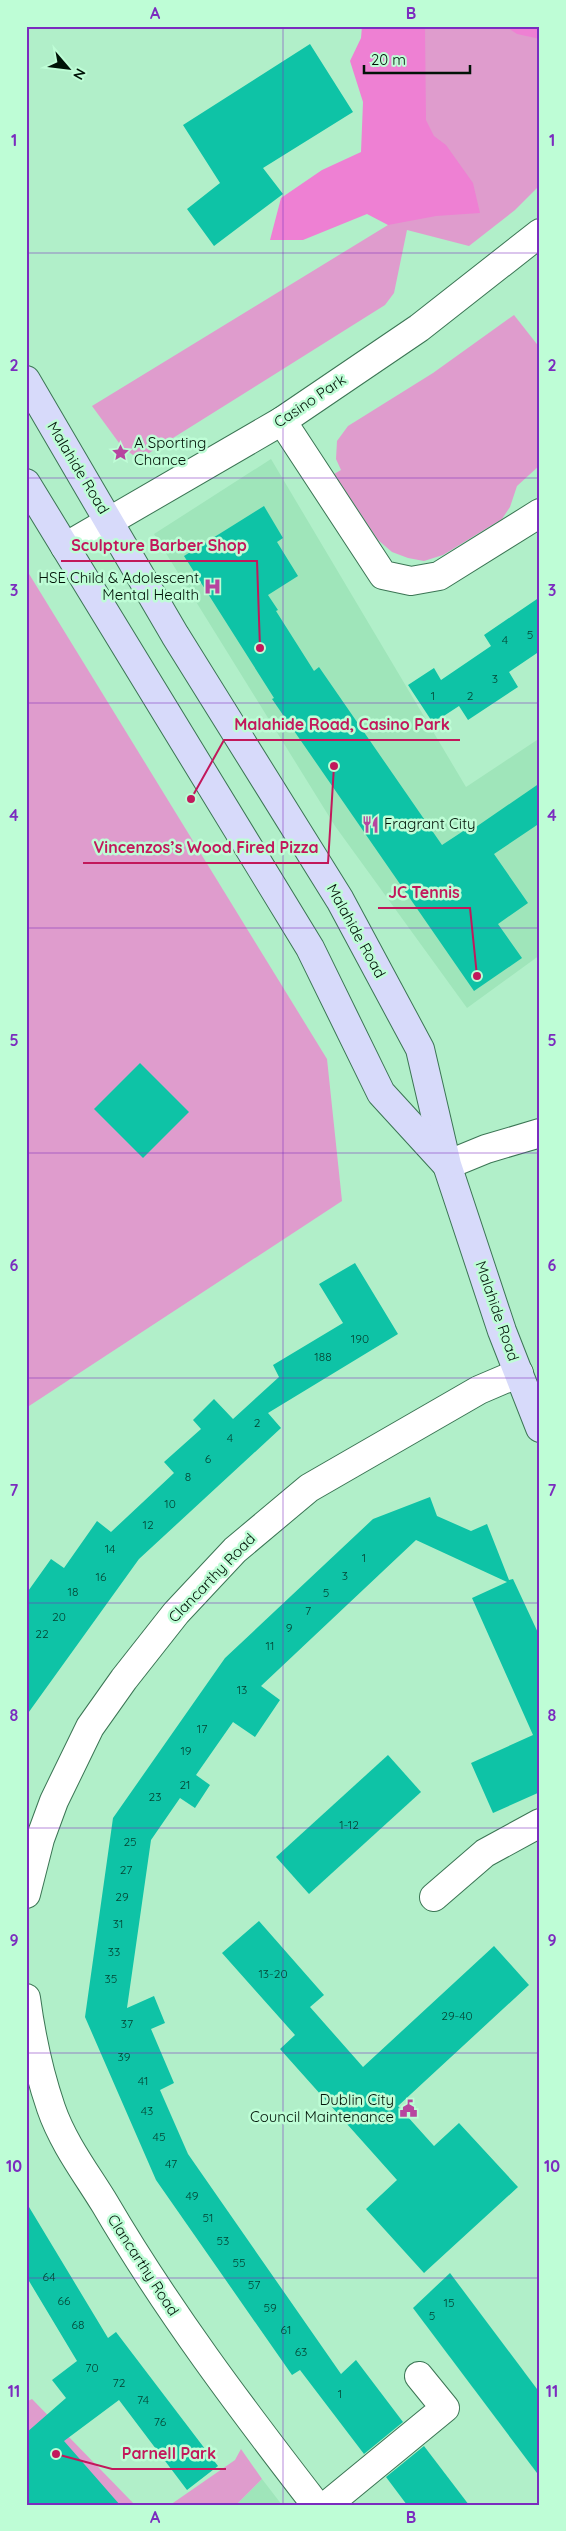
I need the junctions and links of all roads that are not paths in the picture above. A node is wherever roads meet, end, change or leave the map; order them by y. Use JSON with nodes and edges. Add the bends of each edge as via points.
{"nodes":[{"id":1,"x":540,"y":233,"type":"edge"},
{"id":2,"x":26,"y":380,"type":"edge"},
{"id":3,"x":282,"y":421,"type":"junction"},
{"id":4,"x":26,"y":483,"type":"edge"},
{"id":5,"x":540,"y":513,"type":"edge"},
{"id":6,"x":110,"y":522,"type":"junction"},
{"id":7,"x":65,"y":547,"type":"junction"},
{"id":8,"x":540,"y":1133,"type":"edge"},
{"id":9,"x":447,"y":1165,"type":"junction"},
{"id":10,"x":519,"y":1373,"type":"junction"},
{"id":11,"x":540,"y":1428,"type":"edge"},
{"id":12,"x":540,"y":1823,"type":"edge"},
{"id":13,"x":26,"y":1894,"type":"edge"},
{"id":14,"x":434,"y":1897,"type":"dead end"},
{"id":15,"x":26,"y":1998,"type":"edge"},
{"id":16,"x":419,"y":2376,"type":"dead end"},
{"id":17,"x":316,"y":2505,"type":"edge"},
{"id":18,"x":327,"y":2505,"type":"edge"}],
"edges":[{"from":1,"to":3,"type":"street","name":"Casino Park","via":[[419,328]]},
{"from":2,"to":6,"type":"main road","name":"Malahide Road"},
{"from":3,"to":5,"type":"street","via":[[383,575],[411,581],[438,576]]},
{"from":3,"to":6,"type":"street","name":"Casino Park"},
{"from":4,"to":7,"type":"main road","name":"Malahide Road"},
{"from":6,"to":7,"type":"street","name":"Casino Park"},
{"from":6,"to":9,"type":"main road","name":"Malahide Road","via":[[175,634],[340,900],[420,1049]]},
{"from":7,"to":9,"type":"main road","name":"Malahide Road","via":[[310,948],[380,1093]]},
{"from":8,"to":9,"type":"street"},
{"from":9,"to":10,"type":"main road","name":"Malahide Road"},
{"from":10,"to":11,"type":"main road","name":"Malahide Road"},
{"from":10,"to":13,"type":"street","name":"Clancarthy Road","via":[[471,1394],[309,1488],[235,1550],[176,1613],[90,1727],[54,1801]]},
{"from":12,"to":14,"type":"street","via":[[485,1853]]},
{"from":15,"to":17,"type":"street","name":"Clancarthy Road","via":[[32,2038],[52,2109],[74,2155],[142,2267],[219,2377]]},
{"from":16,"to":18,"type":"street","via":[[445,2408]]}]}
